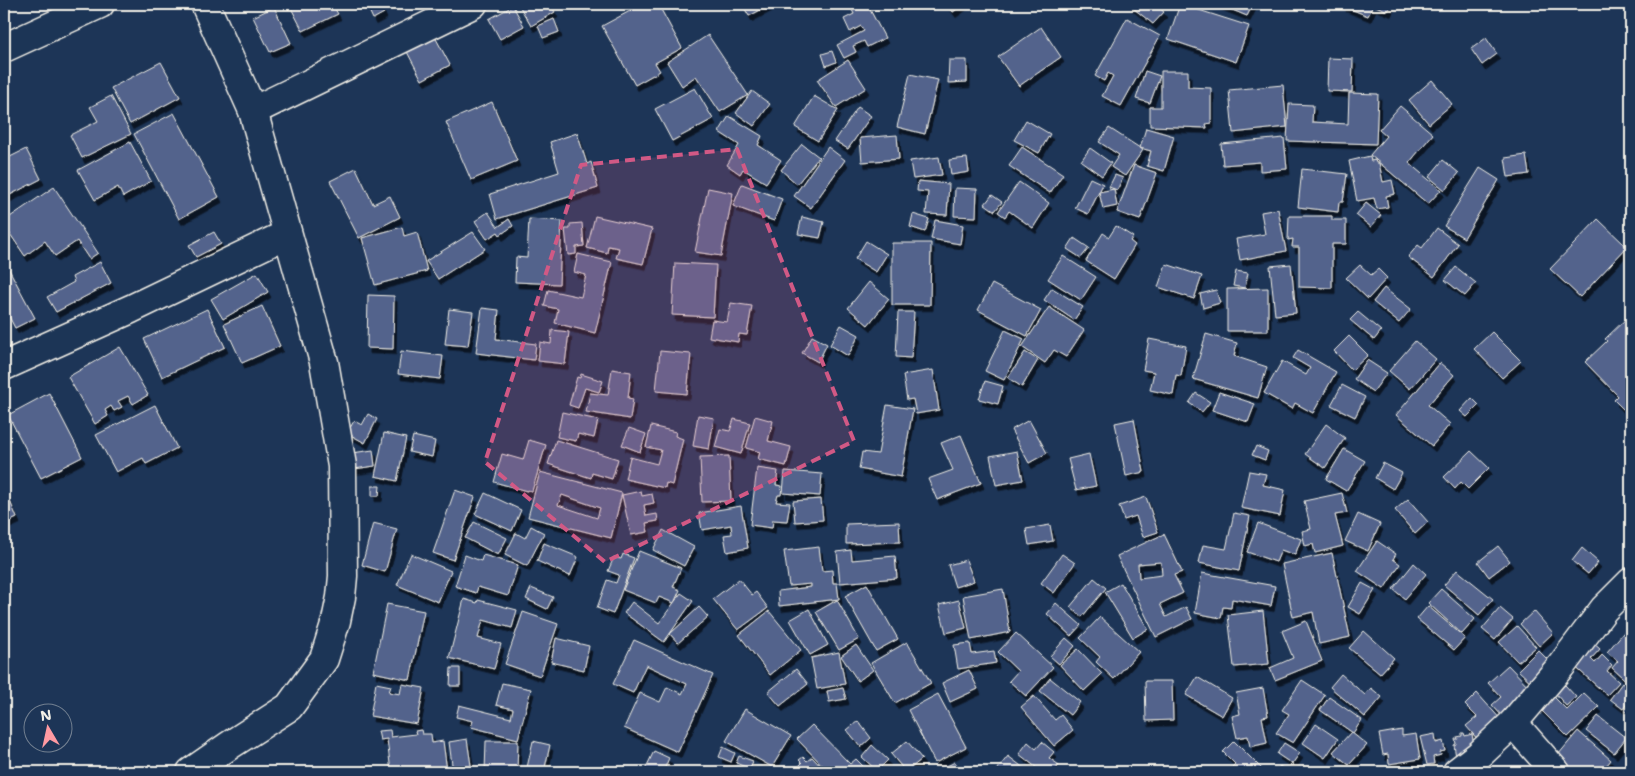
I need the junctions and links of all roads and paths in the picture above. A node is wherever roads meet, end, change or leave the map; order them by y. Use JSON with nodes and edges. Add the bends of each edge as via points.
{"nodes":[{"id":1,"x":100,"y":4,"type":"edge"},
{"id":2,"x":205,"y":4,"type":"edge"},
{"id":3,"x":473,"y":4,"type":"edge"},
{"id":4,"x":4,"y":48,"type":"edge"},
{"id":5,"x":252,"y":111,"type":"junction"},
{"id":6,"x":287,"y":234,"type":"junction"},
{"id":7,"x":4,"y":366,"type":"edge"},
{"id":8,"x":1631,"y":582,"type":"edge"},
{"id":9,"x":1513,"y":723,"type":"junction"},
{"id":10,"x":191,"y":772,"type":"edge"},
{"id":11,"x":1456,"y":772,"type":"edge"},
{"id":12,"x":1556,"y":772,"type":"edge"}],
"edges":[{"from":1,"to":4,"type":"street"},
{"from":2,"to":5,"type":"street"},
{"from":3,"to":5,"type":"street"},
{"from":5,"to":6,"type":"street"},
{"from":6,"to":7,"type":"street"},
{"from":6,"to":10,"type":"street","via":[[324,362],[342,466],[341,597],[324,659],[289,707]]},
{"from":8,"to":9,"type":"street","via":[[1604,609]]},
{"from":9,"to":11,"type":"street","via":[[1479,756]]},
{"from":9,"to":12,"type":"street"}]}
